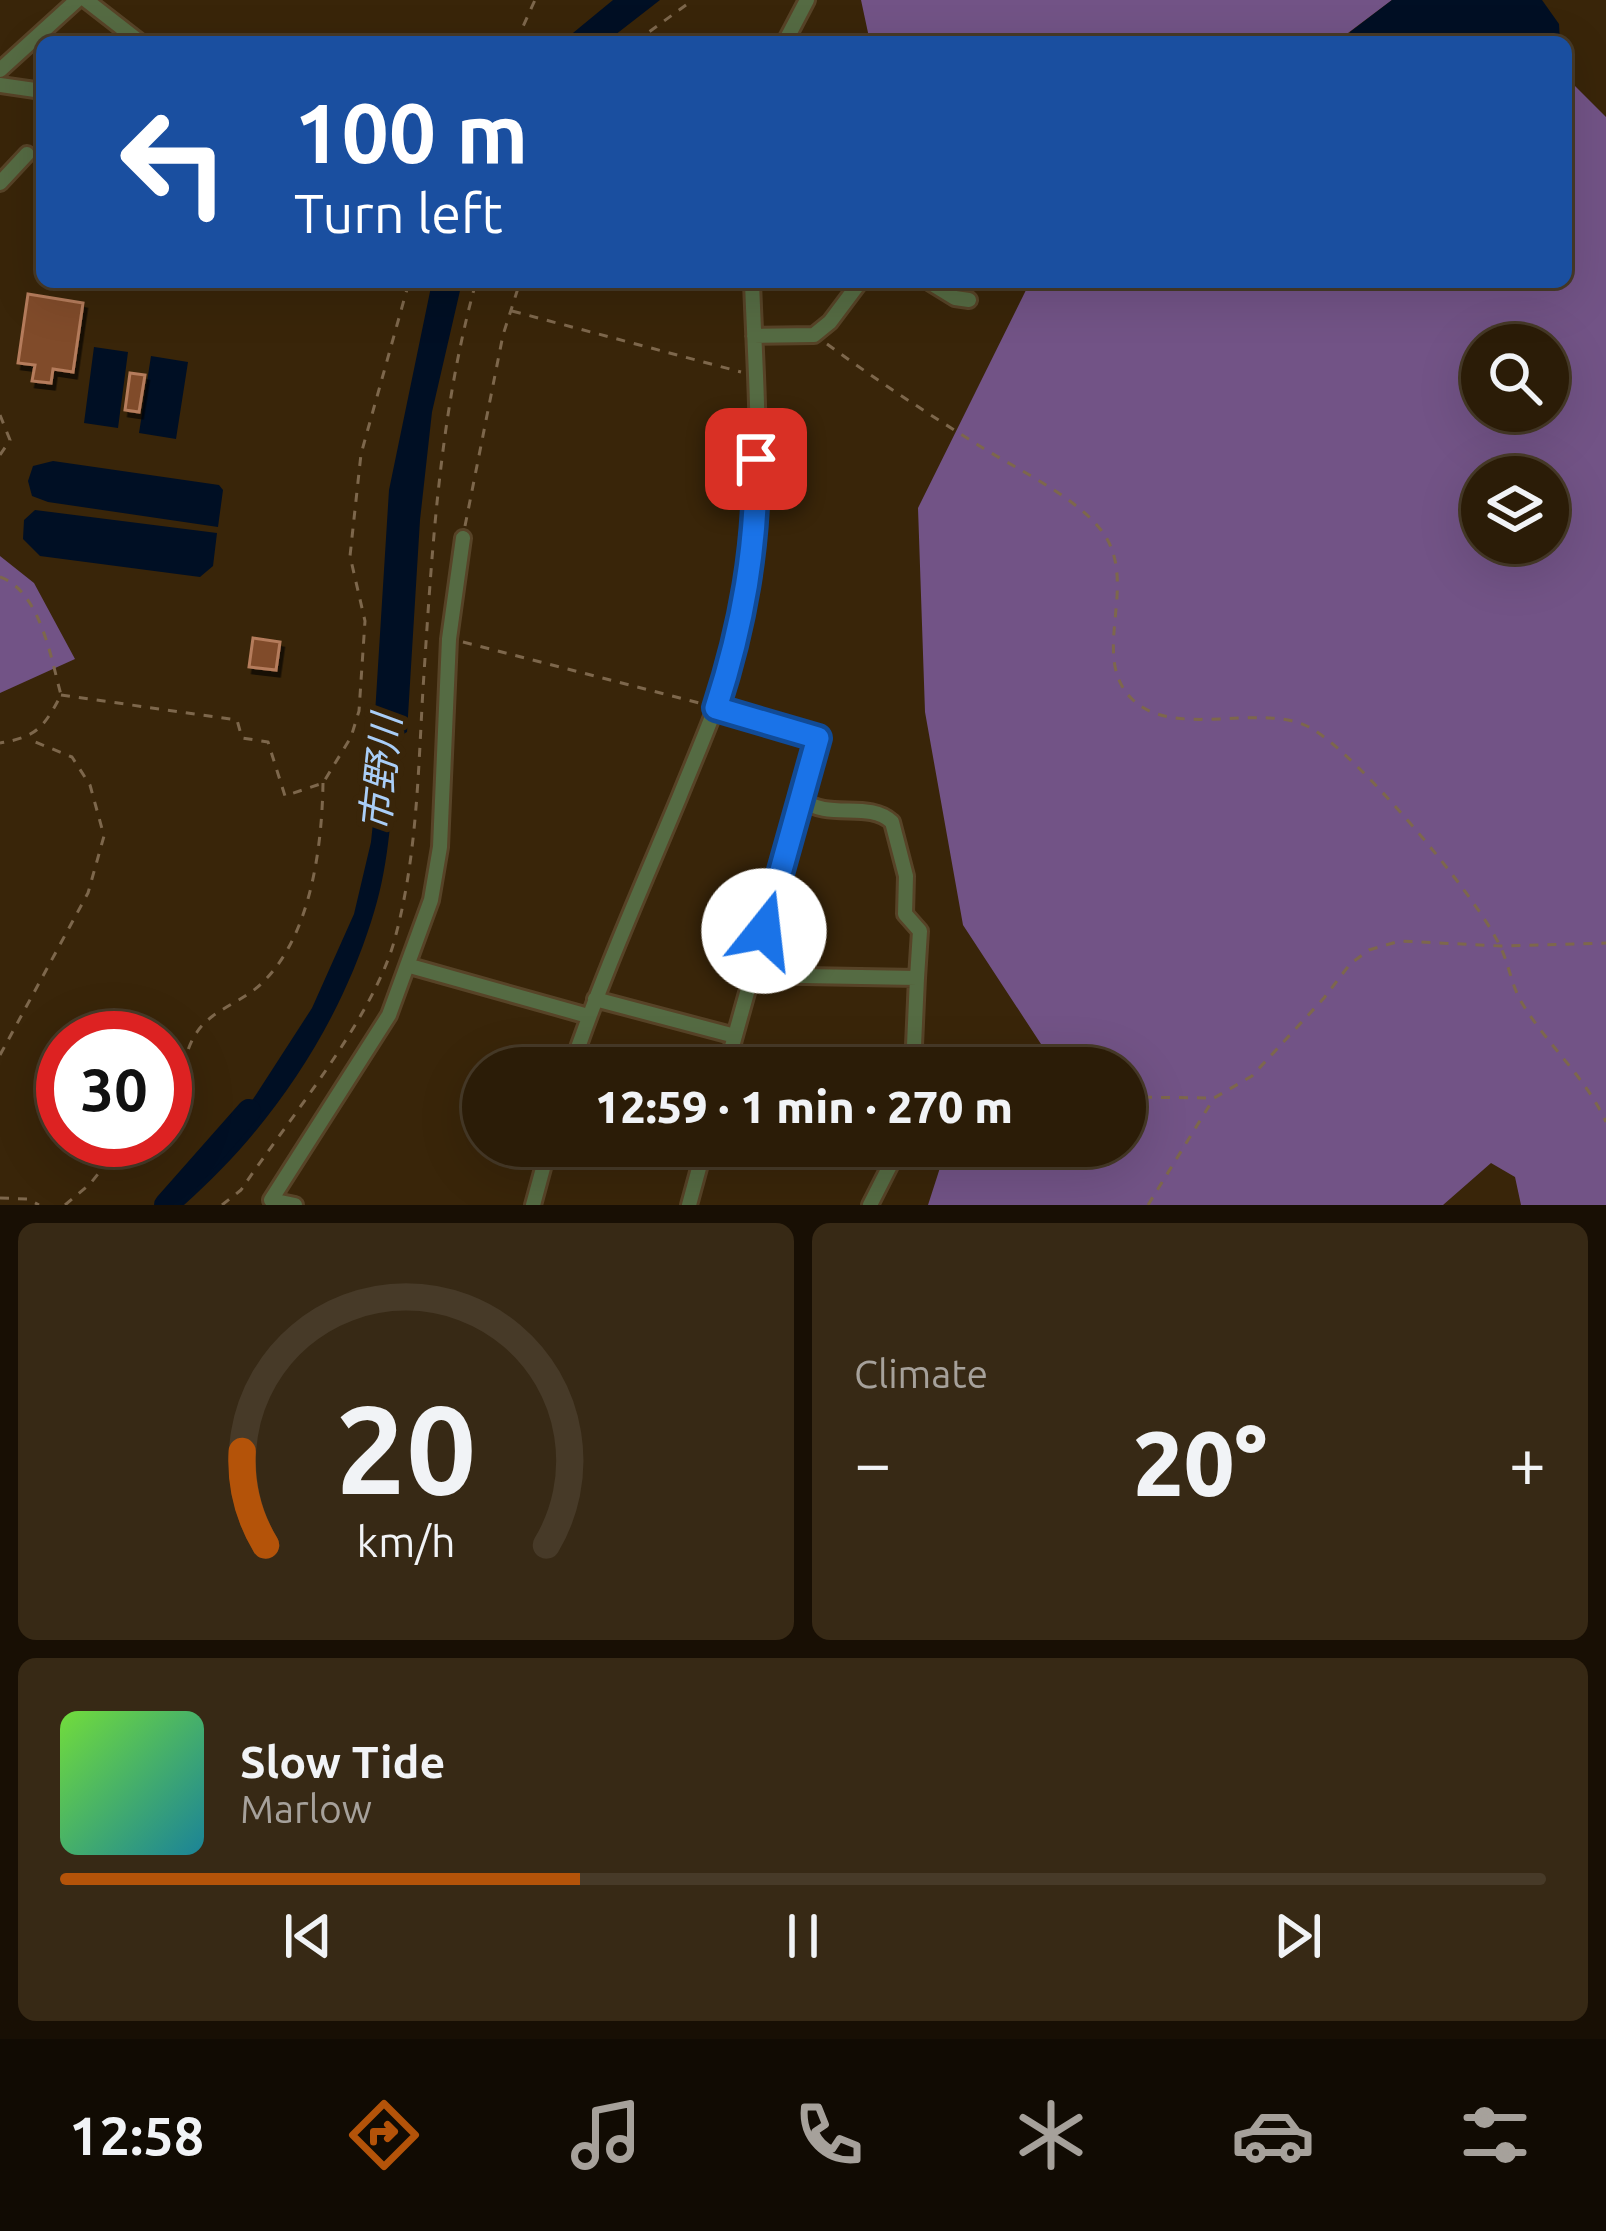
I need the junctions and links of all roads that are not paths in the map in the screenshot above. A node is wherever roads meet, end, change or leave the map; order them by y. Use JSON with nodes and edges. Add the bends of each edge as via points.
{"nodes":[{"id":1,"x":82,"y":0,"type":"edge"},
{"id":2,"x":807,"y":0,"type":"edge"},
{"id":3,"x":40,"y":36,"type":"edge"},
{"id":4,"x":132,"y":36,"type":"edge"},
{"id":5,"x":788,"y":36,"type":"edge"},
{"id":6,"x":36,"y":39,"type":"edge"},
{"id":7,"x":0,"y":70,"type":"edge"},
{"id":8,"x":0,"y":85,"type":"edge"},
{"id":9,"x":36,"y":90,"type":"edge"},
{"id":10,"x":27,"y":154,"type":"dead end"},
{"id":11,"x":0,"y":183,"type":"edge"},
{"id":12,"x":752,"y":288,"type":"edge"},
{"id":13,"x":856,"y":288,"type":"edge"},
{"id":14,"x":939,"y":288,"type":"edge"},
{"id":15,"x":968,"y":300,"type":"dead end"},
{"id":16,"x":754,"y":336,"type":"junction"},
{"id":17,"x":463,"y":538,"type":"road end"},
{"id":18,"x":716,"y":708,"type":"junction"},
{"id":19,"x":801,"y":799,"type":"junction"},
{"id":20,"x":410,"y":966,"type":"junction"},
{"id":21,"x":752,"y":975,"type":"junction"},
{"id":22,"x":917,"y":978,"type":"junction"},
{"id":23,"x":595,"y":999,"type":"junction"},
{"id":24,"x":588,"y":1016,"type":"junction"},
{"id":25,"x":735,"y":1036,"type":"junction"},
{"id":26,"x":578,"y":1047,"type":"edge"},
{"id":27,"x":732,"y":1047,"type":"edge"},
{"id":28,"x":914,"y":1047,"type":"edge"},
{"id":29,"x":543,"y":1167,"type":"edge"},
{"id":30,"x":699,"y":1167,"type":"edge"},
{"id":31,"x":889,"y":1167,"type":"edge"},
{"id":32,"x":295,"y":1205,"type":"edge"},
{"id":33,"x":533,"y":1205,"type":"edge"},
{"id":34,"x":689,"y":1205,"type":"edge"},
{"id":35,"x":870,"y":1205,"type":"edge"}],
"edges":[{"from":1,"to":3,"type":"street"},
{"from":1,"to":4,"type":"street"},
{"from":2,"to":5,"type":"street"},
{"from":6,"to":7,"type":"street"},
{"from":8,"to":9,"type":"street"},
{"from":10,"to":11,"type":"street"},
{"from":12,"to":16,"type":"street"},
{"from":13,"to":16,"type":"street","via":[[814,335]]},
{"from":14,"to":15,"type":"street"},
{"from":16,"to":18,"type":"street","via":[[752,562]]},
{"from":17,"to":20,"type":"street","via":[[449,639],[440,847]]},
{"from":18,"to":19,"type":"street","via":[[818,738]]},
{"from":18,"to":23,"type":"street"},
{"from":19,"to":21,"type":"street"},
{"from":19,"to":22,"type":"street","via":[[814,809],[876,812],[892,822],[906,876],[905,914],[920,932]]},
{"from":20,"to":24,"type":"street"},
{"from":20,"to":32,"type":"street","via":[[370,1050],[272,1200]]},
{"from":21,"to":22,"type":"street"},
{"from":21,"to":25,"type":"street"},
{"from":22,"to":28,"type":"street"},
{"from":23,"to":24,"type":"street"},
{"from":23,"to":25,"type":"street"},
{"from":24,"to":26,"type":"street"},
{"from":25,"to":27,"type":"street"},
{"from":29,"to":33,"type":"street"},
{"from":30,"to":34,"type":"street"},
{"from":31,"to":35,"type":"street"}]}
